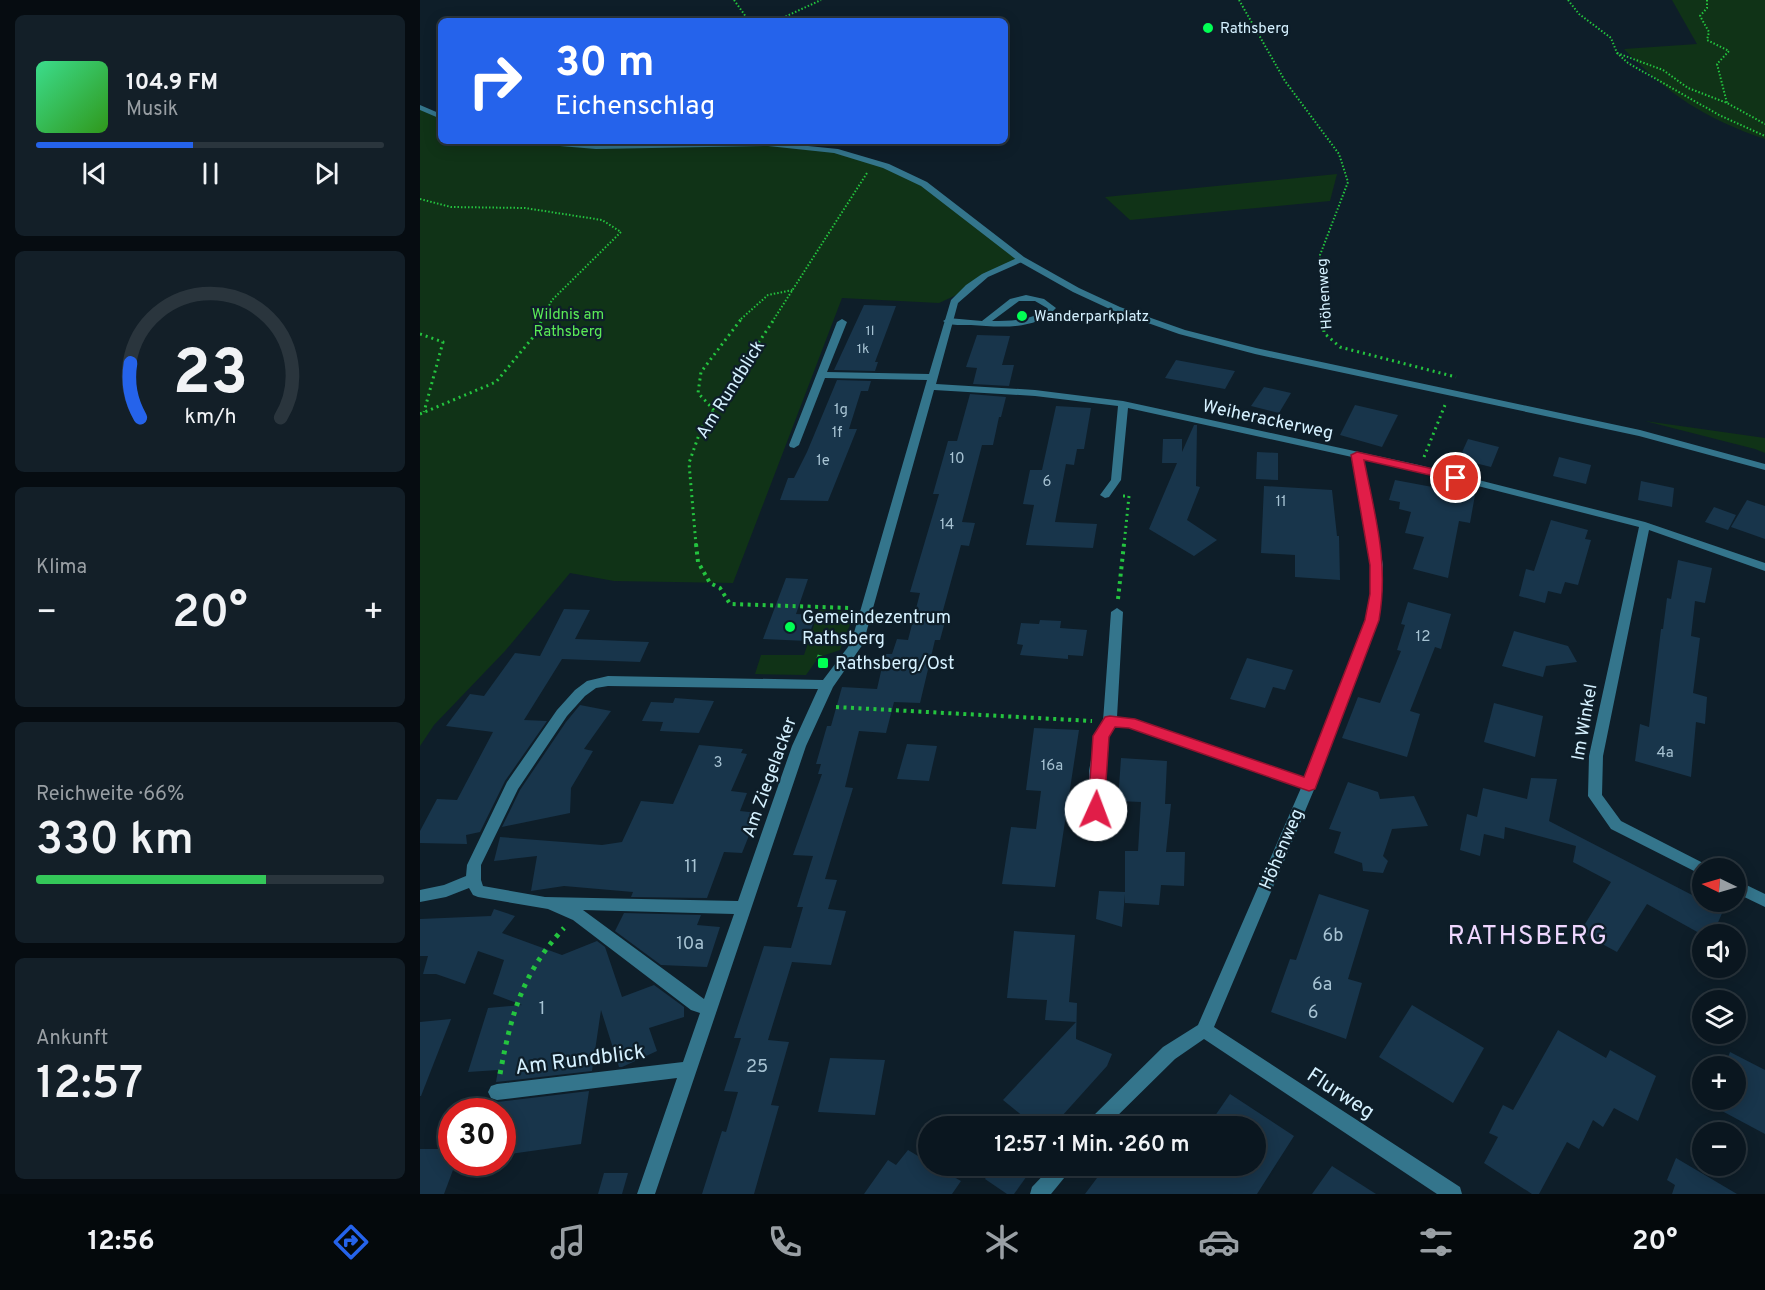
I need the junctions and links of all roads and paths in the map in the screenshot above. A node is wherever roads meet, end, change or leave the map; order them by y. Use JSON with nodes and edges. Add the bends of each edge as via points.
{"nodes":[{"id":1,"x":734,"y":0,"type":"edge"},
{"id":2,"x":821,"y":0,"type":"edge"},
{"id":3,"x":1239,"y":0,"type":"edge"},
{"id":4,"x":1568,"y":0,"type":"edge"},
{"id":5,"x":1707,"y":0,"type":"edge"},
{"id":6,"x":747,"y":18,"type":"edge"},
{"id":7,"x":782,"y":18,"type":"edge"},
{"id":8,"x":1617,"y":53,"type":"junction"},
{"id":9,"x":1727,"y":103,"type":"junction"},
{"id":10,"x":420,"y":107,"type":"edge"},
{"id":11,"x":438,"y":116,"type":"edge"},
{"id":12,"x":1765,"y":124,"type":"edge"},
{"id":13,"x":1765,"y":135,"type":"edge"},
{"id":14,"x":560,"y":144,"type":"edge"},
{"id":15,"x":679,"y":144,"type":"edge"},
{"id":16,"x":780,"y":144,"type":"edge"},
{"id":17,"x":872,"y":161,"type":"junction"},
{"id":18,"x":420,"y":200,"type":"edge"},
{"id":19,"x":1021,"y":259,"type":"junction"},
{"id":20,"x":794,"y":290,"type":"junction"},
{"id":21,"x":948,"y":321,"type":"junction"},
{"id":22,"x":842,"y":322,"type":"dead end"},
{"id":23,"x":985,"y":322,"type":"junction"},
{"id":24,"x":420,"y":334,"type":"edge"},
{"id":25,"x":822,"y":375,"type":"junction"},
{"id":26,"x":1463,"y":378,"type":"dead end"},
{"id":27,"x":932,"y":382,"type":"junction"},
{"id":28,"x":1123,"y":404,"type":"junction"},
{"id":29,"x":1456,"y":405,"type":"dead end"},
{"id":30,"x":714,"y":410,"type":"junction"},
{"id":31,"x":422,"y":413,"type":"edge"},
{"id":32,"x":794,"y":445,"type":"dead end"},
{"id":33,"x":1357,"y":455,"type":"junction"},
{"id":34,"x":1765,"y":467,"type":"edge"},
{"id":35,"x":1419,"y":468,"type":"junction"},
{"id":36,"x":1105,"y":495,"type":"joint"},
{"id":37,"x":1645,"y":525,"type":"junction"},
{"id":38,"x":1765,"y":567,"type":"edge"},
{"id":39,"x":867,"y":608,"type":"junction"},
{"id":40,"x":1117,"y":612,"type":"joint"},
{"id":41,"x":827,"y":685,"type":"junction"},
{"id":42,"x":816,"y":705,"type":"junction"},
{"id":43,"x":1110,"y":721,"type":"junction"},
{"id":44,"x":1309,"y":785,"type":"junction"},
{"id":45,"x":1098,"y":825,"type":"dead end"},
{"id":46,"x":1692,"y":864,"type":"edge"},
{"id":47,"x":473,"y":880,"type":"junction"},
{"id":48,"x":1746,"y":891,"type":"edge"},
{"id":49,"x":420,"y":896,"type":"edge"},
{"id":50,"x":1765,"y":901,"type":"edge"},
{"id":51,"x":545,"y":903,"type":"junction"},
{"id":52,"x":743,"y":908,"type":"junction"},
{"id":53,"x":578,"y":915,"type":"junction"},
{"id":54,"x":710,"y":1008,"type":"junction"},
{"id":55,"x":1204,"y":1030,"type":"junction"},
{"id":56,"x":688,"y":1070,"type":"junction"},
{"id":57,"x":497,"y":1092,"type":"joint"},
{"id":58,"x":1105,"y":1116,"type":"edge"},
{"id":59,"x":1054,"y":1176,"type":"edge"},
{"id":60,"x":646,"y":1194,"type":"edge"},
{"id":61,"x":1039,"y":1194,"type":"edge"},
{"id":62,"x":1453,"y":1194,"type":"edge"}],
"edges":[{"from":1,"to":6,"type":"path"},
{"from":2,"to":7,"type":"path"},
{"from":3,"to":26,"type":"path","name":"Höhenweg","via":[[1285,81],[1339,154],[1348,182],[1320,255],[1324,333],[1340,347]]},
{"from":4,"to":8,"type":"path","via":[[1579,14],[1611,38]]},
{"from":5,"to":9,"type":"path","via":[[1707,8],[1700,16],[1709,32],[1707,40],[1729,51],[1717,64]]},
{"from":8,"to":9,"type":"path","via":[[1649,63],[1688,88]]},
{"from":8,"to":13,"type":"path","via":[[1699,105]]},
{"from":9,"to":12,"type":"path"},
{"from":10,"to":11,"type":"street"},
{"from":14,"to":15,"type":"street"},
{"from":16,"to":17,"type":"street","via":[[836,151]]},
{"from":17,"to":19,"type":"street","via":[[924,184]]},
{"from":17,"to":20,"type":"path","name":"Am Rundblick"},
{"from":18,"to":31,"type":"path","via":[[451,207],[525,208],[602,220],[621,232],[552,300],[534,336],[496,382]]},
{"from":19,"to":21,"type":"street","name":"Am Ziegelacker","via":[[970,284],[954,302]]},
{"from":19,"to":34,"type":"street","via":[[1076,290],[1182,333],[1640,433]]},
{"from":20,"to":30,"type":"path","name":"Am Rundblick"},
{"from":20,"to":30,"type":"path","via":[[768,294],[746,313],[701,372],[698,393]]},
{"from":21,"to":23,"type":"street"},
{"from":21,"to":27,"type":"street","name":"Am Ziegelacker"},
{"from":22,"to":25,"type":"street"},
{"from":23,"to":23,"type":"street","via":[[1016,299],[1048,302],[1052,308],[1045,317],[1026,323]]},
{"from":24,"to":31,"type":"path","via":[[443,342]]},
{"from":25,"to":27,"type":"street"},
{"from":25,"to":32,"type":"street"},
{"from":27,"to":28,"type":"street","name":"Weiherackerweg"},
{"from":27,"to":39,"type":"street","name":"Am Ziegelacker"},
{"from":28,"to":33,"type":"street","name":"Weiherackerweg"},
{"from":28,"to":36,"type":"street","via":[[1116,480]]},
{"from":29,"to":35,"type":"path","via":[[1445,403]]},
{"from":30,"to":39,"type":"path","name":"Am Rundblick","via":[[700,429],[689,463],[698,562],[710,583],[720,588],[730,604]]},
{"from":33,"to":35,"type":"street","name":"Weiherackerweg"},
{"from":33,"to":44,"type":"street","name":"Höhenweg","via":[[1377,565],[1376,594],[1372,620]]},
{"from":35,"to":37,"type":"street","name":"Weiherackerweg"},
{"from":36,"to":40,"type":"path","via":[[1129,496]]},
{"from":37,"to":38,"type":"street","name":"Weiherackerweg"},
{"from":37,"to":46,"type":"street","name":"Im Winkel","via":[[1596,756],[1595,796],[1616,825]]},
{"from":39,"to":41,"type":"street","name":"Am Ziegelacker","via":[[857,644]]},
{"from":40,"to":43,"type":"street"},
{"from":41,"to":42,"type":"street","name":"Am Ziegelacker"},
{"from":41,"to":47,"type":"street","via":[[608,681],[592,684],[562,713],[512,786],[474,866]]},
{"from":42,"to":43,"type":"path"},
{"from":42,"to":52,"type":"street","name":"Am Ziegelacker"},
{"from":43,"to":44,"type":"street","via":[[1130,723]]},
{"from":43,"to":45,"type":"street","via":[[1101,736],[1095,802]]},
{"from":44,"to":55,"type":"street","name":"Höhenweg"},
{"from":47,"to":49,"type":"street"},
{"from":47,"to":51,"type":"street","via":[[478,891]]},
{"from":48,"to":50,"type":"street"},
{"from":51,"to":52,"type":"street"},
{"from":51,"to":53,"type":"street"},
{"from":52,"to":54,"type":"street","name":"Am Ziegelacker"},
{"from":53,"to":54,"type":"street","via":[[697,1005]]},
{"from":53,"to":57,"type":"path","name":"Am Rundblick","via":[[545,946],[524,980],[511,1012]]},
{"from":54,"to":56,"type":"street","name":"Am Ziegelacker"},
{"from":55,"to":58,"type":"street","via":[[1169,1053]]},
{"from":55,"to":62,"type":"street","name":"Flurweg"},
{"from":56,"to":57,"type":"street","name":"Am Rundblick"},
{"from":56,"to":60,"type":"street","name":"Am Ziegelacker"},
{"from":59,"to":61,"type":"street"}]}
